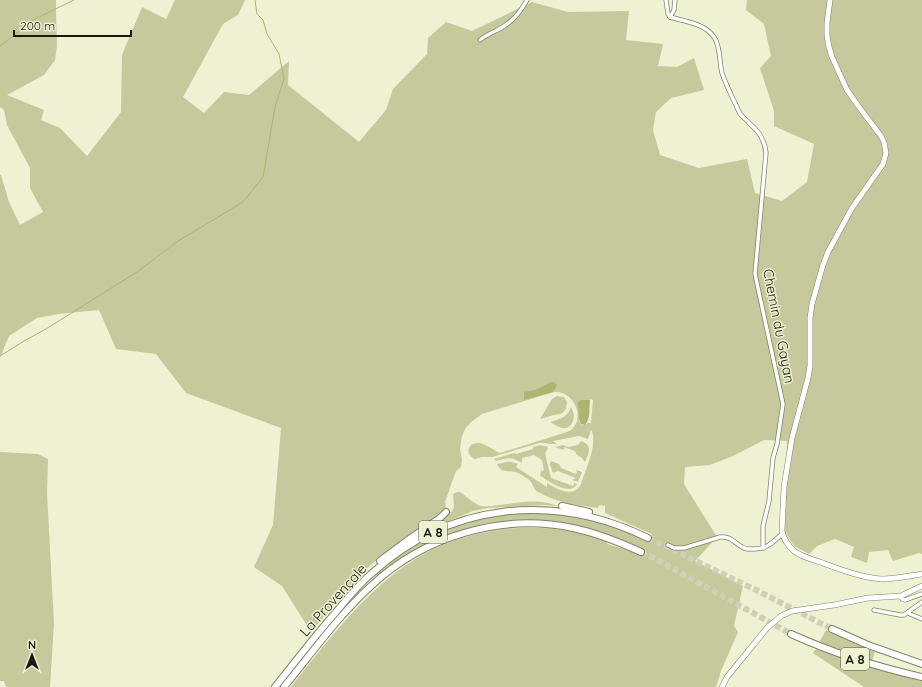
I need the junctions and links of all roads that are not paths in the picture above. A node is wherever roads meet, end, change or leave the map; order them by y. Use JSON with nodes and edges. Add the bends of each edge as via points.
{"nodes":[{"id":1,"x":528,"y":0,"type":"edge"},
{"id":2,"x":666,"y":0,"type":"edge"},
{"id":3,"x":675,"y":0,"type":"edge"},
{"id":4,"x":830,"y":0,"type":"edge"},
{"id":5,"x":670,"y":17,"type":"junction"},
{"id":6,"x":480,"y":40,"type":"dead end"},
{"id":7,"x":562,"y":506,"type":"dead end"},
{"id":8,"x":446,"y":512,"type":"dead end"},
{"id":9,"x":617,"y":525,"type":"junction"},
{"id":10,"x":782,"y":534,"type":"junction"},
{"id":11,"x":648,"y":538,"type":"tunnel mouth"},
{"id":12,"x":668,"y":545,"type":"dead end"},
{"id":13,"x":764,"y":548,"type":"junction"},
{"id":14,"x":641,"y":552,"type":"tunnel mouth"},
{"id":15,"x":922,"y":574,"type":"edge"},
{"id":16,"x":360,"y":584,"type":"junction"},
{"id":17,"x":922,"y":586,"type":"edge"},
{"id":18,"x":922,"y":594,"type":"edge"},
{"id":19,"x":901,"y":596,"type":"junction"},
{"id":20,"x":921,"y":604,"type":"edge"},
{"id":21,"x":874,"y":610,"type":"dead end"},
{"id":22,"x":908,"y":612,"type":"junction"},
{"id":23,"x":922,"y":619,"type":"edge"},
{"id":24,"x":832,"y":629,"type":"tunnel mouth"},
{"id":25,"x":791,"y":634,"type":"tunnel mouth"},
{"id":26,"x":922,"y":664,"type":"edge"},
{"id":27,"x":922,"y":677,"type":"edge"},
{"id":28,"x":275,"y":687,"type":"edge"},
{"id":29,"x":284,"y":687,"type":"edge"},
{"id":30,"x":722,"y":687,"type":"edge"}],
"edges":[{"from":1,"to":6,"type":"street","via":[[508,24]]},
{"from":2,"to":5,"type":"street"},
{"from":3,"to":5,"type":"street"},
{"from":4,"to":10,"type":"street","via":[[827,35],[832,57],[847,90],[881,136],[886,153],[883,164],[852,208],[828,252],[812,304],[809,372],[791,445],[784,487]]},
{"from":5,"to":13,"type":"street","name":"Chemin du Gayan","via":[[700,25],[715,37],[722,73],[742,116],[763,140],[766,153],[755,274],[783,404],[763,526]]},
{"from":7,"to":9,"type":"highway","via":[[603,516]]},
{"from":8,"to":16,"type":"highway","via":[[382,559]]},
{"from":9,"to":11,"type":"highway","name":"La Provençale","number":"A 8"},
{"from":9,"to":16,"type":"highway","name":"La Provençale","number":"A 8","via":[[590,516],[550,510],[515,510],[485,515],[452,524],[420,538],[385,562]]},
{"from":10,"to":13,"type":"street"},
{"from":10,"to":15,"type":"street","via":[[799,555],[835,568],[880,579]]},
{"from":12,"to":13,"type":"street","via":[[684,548],[725,536],[748,550]]},
{"from":14,"to":29,"type":"highway","name":"La Provençale","number":"A 8","via":[[591,532],[539,524],[498,526],[456,535],[410,556],[384,574],[344,614]]},
{"from":16,"to":28,"type":"highway","name":"La Provençale","number":"A 8"},
{"from":17,"to":19,"type":"street"},
{"from":18,"to":19,"type":"street","via":[[905,600]]},
{"from":19,"to":30,"type":"street","via":[[868,598],[792,611],[781,616],[759,637]]},
{"from":20,"to":22,"type":"street"},
{"from":21,"to":22,"type":"street","via":[[900,615]]},
{"from":22,"to":23,"type":"street"},
{"from":24,"to":26,"type":"highway","number":"A 8"},
{"from":25,"to":27,"type":"highway","number":"A 8","via":[[864,662]]}]}
